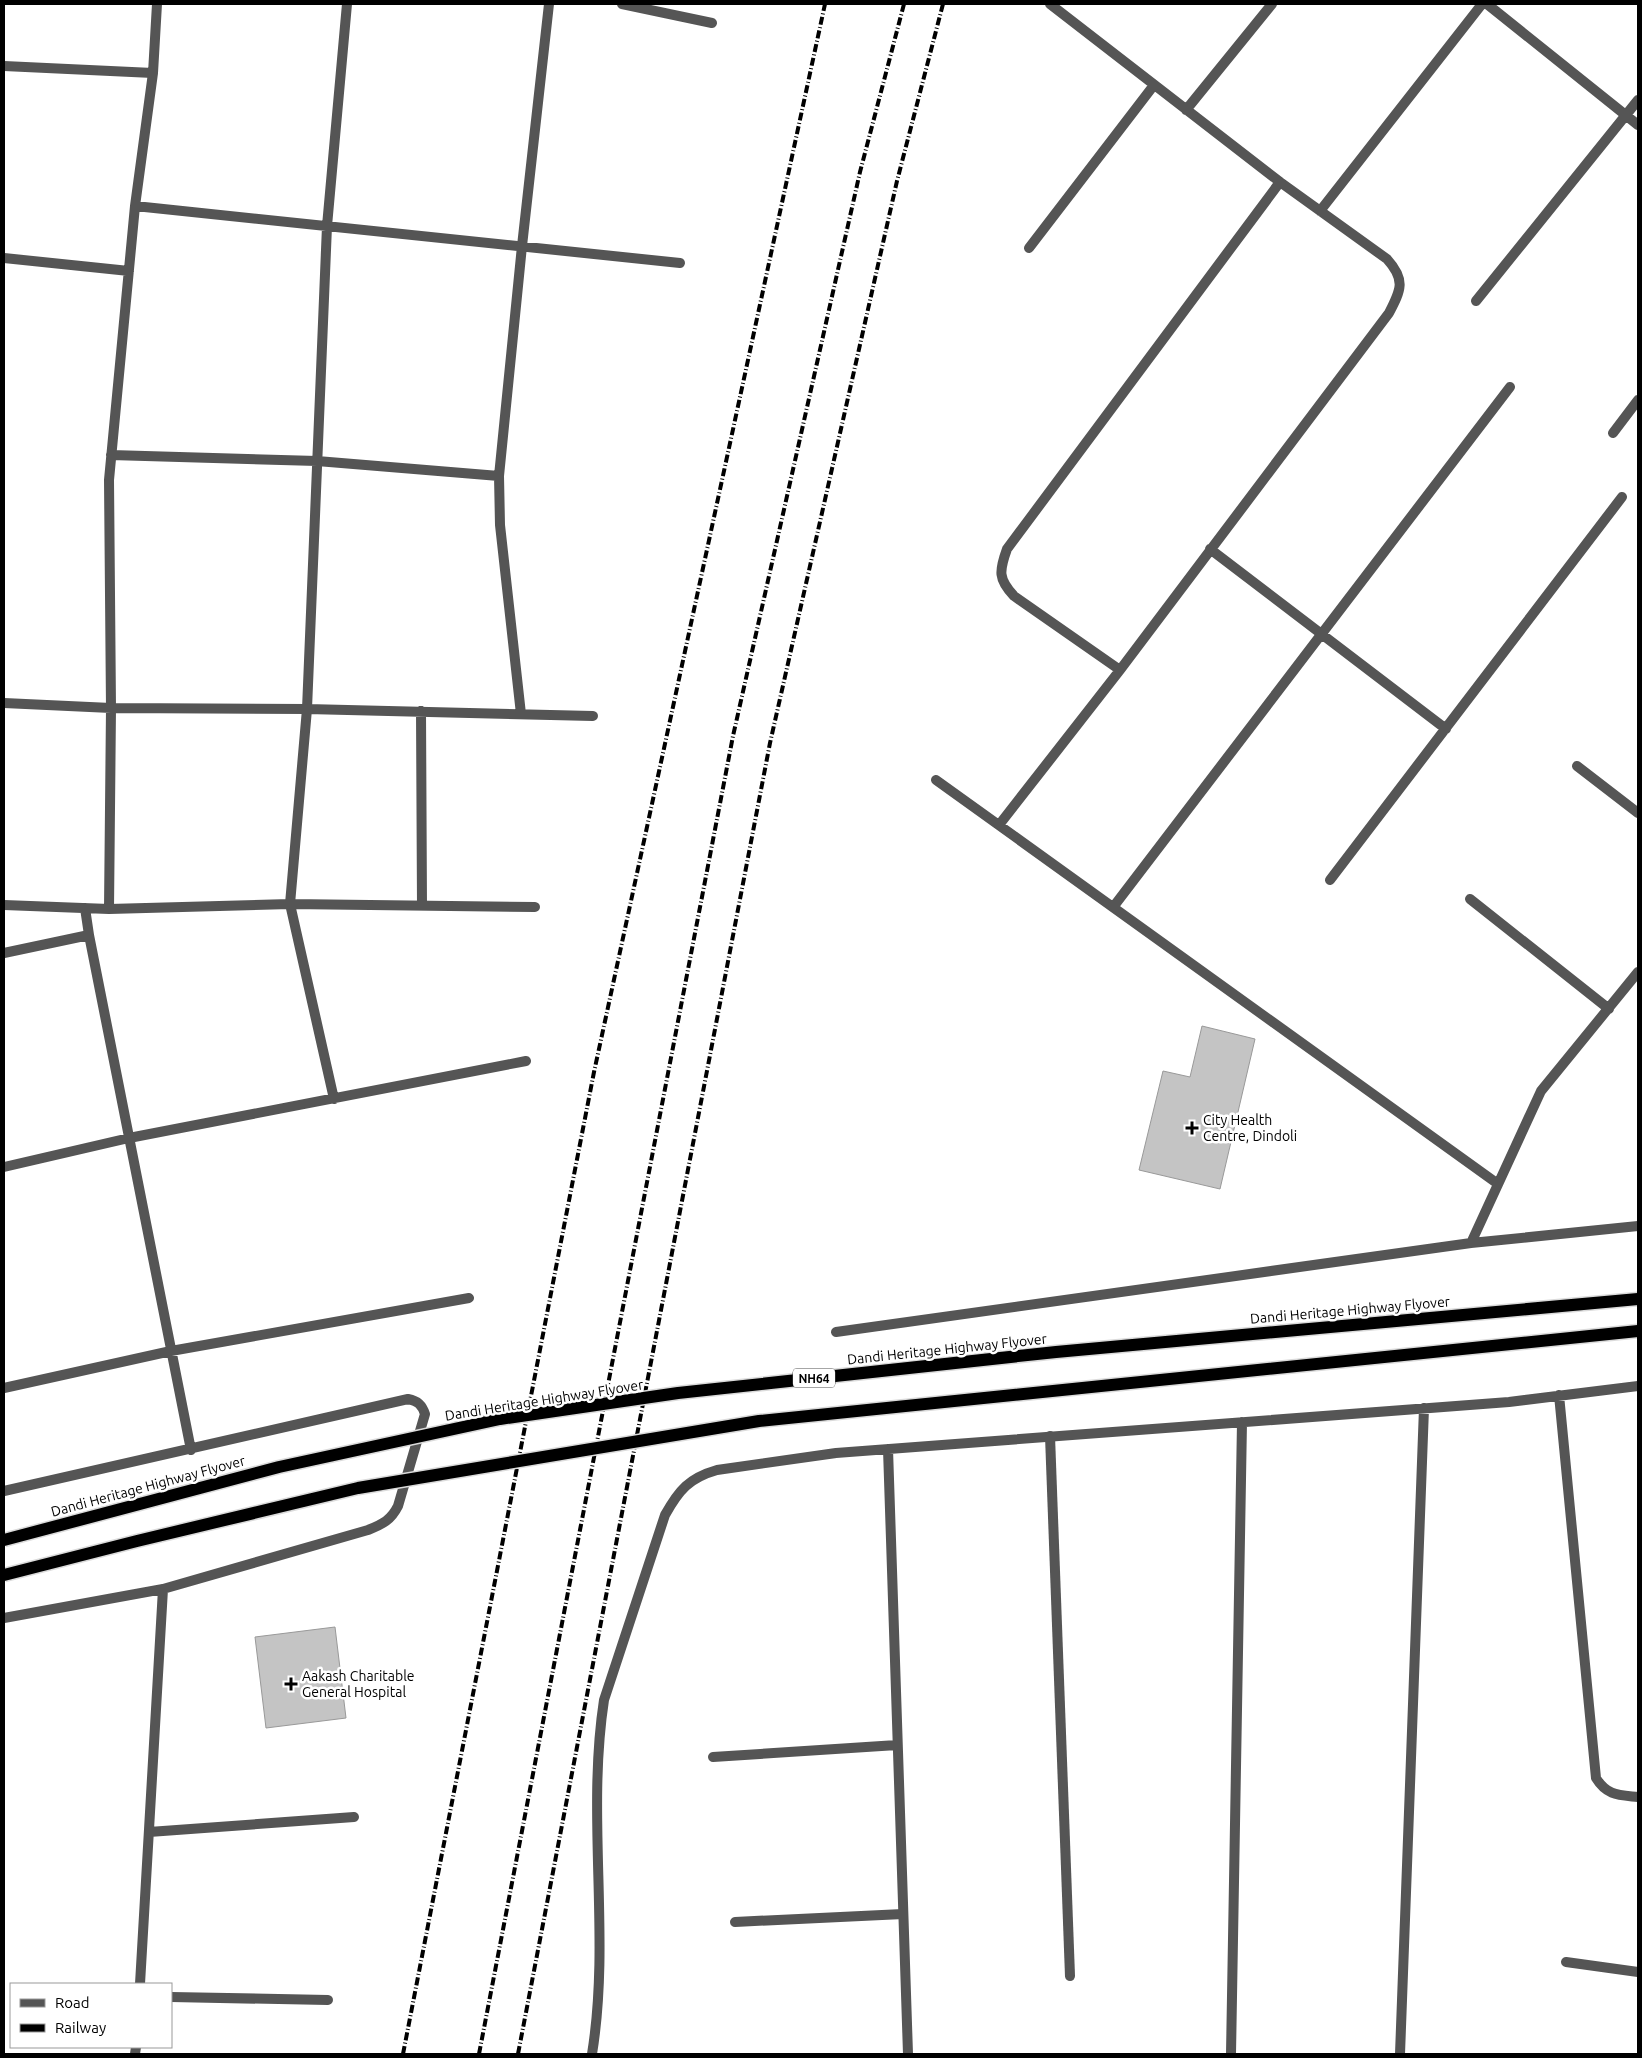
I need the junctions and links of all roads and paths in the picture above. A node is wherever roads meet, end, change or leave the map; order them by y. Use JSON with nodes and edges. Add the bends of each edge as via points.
{"nodes":[{"id":1,"x":157,"y":4,"type":"edge"},
{"id":2,"x":347,"y":4,"type":"edge"},
{"id":3,"x":549,"y":4,"type":"edge"},
{"id":4,"x":622,"y":4,"type":"edge"},
{"id":5,"x":1050,"y":4,"type":"edge"},
{"id":6,"x":1272,"y":4,"type":"edge"},
{"id":7,"x":1482,"y":4,"type":"edge"},
{"id":8,"x":1487,"y":4,"type":"edge"},
{"id":9,"x":712,"y":23,"type":"dead end"},
{"id":10,"x":4,"y":66,"type":"edge"},
{"id":11,"x":152,"y":73,"type":"junction"},
{"id":12,"x":1154,"y":85,"type":"junction"},
{"id":13,"x":1638,"y":100,"type":"edge"},
{"id":14,"x":1186,"y":110,"type":"junction"},
{"id":15,"x":1627,"y":116,"type":"junction"},
{"id":16,"x":1638,"y":125,"type":"edge"},
{"id":17,"x":1280,"y":182,"type":"junction"},
{"id":18,"x":135,"y":206,"type":"junction"},
{"id":19,"x":1320,"y":211,"type":"junction"},
{"id":20,"x":327,"y":226,"type":"junction"},
{"id":21,"x":522,"y":246,"type":"junction"},
{"id":22,"x":1029,"y":248,"type":"dead end"},
{"id":23,"x":4,"y":258,"type":"edge"},
{"id":24,"x":680,"y":263,"type":"dead end"},
{"id":25,"x":129,"y":271,"type":"junction"},
{"id":26,"x":1476,"y":301,"type":"dead end"},
{"id":27,"x":1510,"y":387,"type":"dead end"},
{"id":28,"x":1638,"y":400,"type":"edge"},
{"id":29,"x":1613,"y":432,"type":"dead end"},
{"id":30,"x":111,"y":455,"type":"junction"},
{"id":31,"x":317,"y":461,"type":"junction"},
{"id":32,"x":499,"y":476,"type":"junction"},
{"id":33,"x":1622,"y":498,"type":"dead end"},
{"id":34,"x":1210,"y":549,"type":"junction"},
{"id":35,"x":1321,"y":634,"type":"junction"},
{"id":36,"x":1120,"y":670,"type":"junction"},
{"id":37,"x":4,"y":704,"type":"edge"},
{"id":38,"x":111,"y":708,"type":"junction"},
{"id":39,"x":307,"y":709,"type":"junction"},
{"id":40,"x":421,"y":711,"type":"junction"},
{"id":41,"x":521,"y":714,"type":"junction"},
{"id":42,"x":593,"y":716,"type":"dead end"},
{"id":43,"x":1446,"y":729,"type":"junction"},
{"id":44,"x":1577,"y":766,"type":"dead end"},
{"id":45,"x":936,"y":780,"type":"dead end"},
{"id":46,"x":1638,"y":813,"type":"edge"},
{"id":47,"x":999,"y":825,"type":"junction"},
{"id":48,"x":1330,"y":880,"type":"dead end"},
{"id":49,"x":1470,"y":899,"type":"dead end"},
{"id":50,"x":290,"y":904,"type":"junction"},
{"id":51,"x":4,"y":905,"type":"edge"},
{"id":52,"x":422,"y":906,"type":"junction"},
{"id":53,"x":1114,"y":906,"type":"junction"},
{"id":54,"x":534,"y":907,"type":"dead end"},
{"id":55,"x":85,"y":908,"type":"junction"},
{"id":56,"x":109,"y":909,"type":"junction"},
{"id":57,"x":89,"y":935,"type":"junction"},
{"id":58,"x":4,"y":953,"type":"edge"},
{"id":59,"x":1638,"y":972,"type":"edge"},
{"id":60,"x":1609,"y":1009,"type":"junction"},
{"id":61,"x":526,"y":1060,"type":"dead end"},
{"id":62,"x":334,"y":1099,"type":"junction"},
{"id":63,"x":129,"y":1138,"type":"junction"},
{"id":64,"x":4,"y":1167,"type":"edge"},
{"id":65,"x":1498,"y":1184,"type":"junction"},
{"id":66,"x":1638,"y":1226,"type":"edge"},
{"id":67,"x":1471,"y":1243,"type":"junction"},
{"id":68,"x":469,"y":1298,"type":"dead end"},
{"id":69,"x":1638,"y":1299,"type":"edge"},
{"id":70,"x":1638,"y":1331,"type":"edge"},
{"id":71,"x":836,"y":1332,"type":"dead end"},
{"id":72,"x":171,"y":1351,"type":"junction"},
{"id":73,"x":1638,"y":1386,"type":"edge"},
{"id":74,"x":4,"y":1388,"type":"edge"},
{"id":75,"x":1559,"y":1395,"type":"junction"},
{"id":76,"x":1424,"y":1408,"type":"junction"},
{"id":77,"x":1242,"y":1422,"type":"junction"},
{"id":78,"x":1050,"y":1436,"type":"junction"},
{"id":79,"x":888,"y":1449,"type":"junction"},
{"id":80,"x":191,"y":1450,"type":"junction"},
{"id":81,"x":4,"y":1491,"type":"edge"},
{"id":82,"x":4,"y":1540,"type":"edge"},
{"id":83,"x":4,"y":1575,"type":"edge"},
{"id":84,"x":163,"y":1589,"type":"junction"},
{"id":85,"x":4,"y":1618,"type":"edge"},
{"id":86,"x":4,"y":1622,"type":"edge"},
{"id":87,"x":897,"y":1745,"type":"junction"},
{"id":88,"x":712,"y":1757,"type":"dead end"},
{"id":89,"x":1638,"y":1797,"type":"edge"},
{"id":90,"x":354,"y":1817,"type":"dead end"},
{"id":91,"x":149,"y":1832,"type":"junction"},
{"id":92,"x":902,"y":1914,"type":"junction"},
{"id":93,"x":735,"y":1922,"type":"dead end"},
{"id":94,"x":1566,"y":1962,"type":"dead end"},
{"id":95,"x":1638,"y":1972,"type":"edge"},
{"id":96,"x":1070,"y":1976,"type":"dead end"},
{"id":97,"x":140,"y":1983,"type":"edge"},
{"id":98,"x":172,"y":1997,"type":"edge"},
{"id":99,"x":328,"y":2000,"type":"dead end"},
{"id":100,"x":592,"y":2054,"type":"edge"},
{"id":101,"x":908,"y":2054,"type":"edge"},
{"id":102,"x":1231,"y":2054,"type":"edge"},
{"id":103,"x":1400,"y":2054,"type":"edge"}],
"edges":[{"from":1,"to":11,"type":"street"},
{"from":2,"to":20,"type":"street"},
{"from":3,"to":21,"type":"street"},
{"from":4,"to":9,"type":"street"},
{"from":5,"to":12,"type":"street"},
{"from":6,"to":14,"type":"street"},
{"from":7,"to":19,"type":"street"},
{"from":8,"to":15,"type":"street"},
{"from":10,"to":11,"type":"street"},
{"from":11,"to":18,"type":"street"},
{"from":12,"to":14,"type":"street"},
{"from":12,"to":22,"type":"street"},
{"from":13,"to":15,"type":"street"},
{"from":14,"to":17,"type":"street"},
{"from":15,"to":16,"type":"street"},
{"from":15,"to":26,"type":"street"},
{"from":17,"to":19,"type":"street"},
{"from":17,"to":36,"type":"street","via":[[1007,549],[1000,568],[1004,585],[1014,596]]},
{"from":18,"to":20,"type":"street"},
{"from":18,"to":25,"type":"street"},
{"from":19,"to":34,"type":"street","via":[[1387,259],[1401,281],[1398,296],[1389,314]]},
{"from":20,"to":21,"type":"street"},
{"from":20,"to":31,"type":"street"},
{"from":21,"to":24,"type":"street"},
{"from":21,"to":32,"type":"street"},
{"from":23,"to":25,"type":"street"},
{"from":25,"to":30,"type":"street"},
{"from":27,"to":35,"type":"street"},
{"from":28,"to":29,"type":"street"},
{"from":30,"to":31,"type":"street"},
{"from":30,"to":38,"type":"street","via":[[108,480]]},
{"from":31,"to":32,"type":"street"},
{"from":31,"to":39,"type":"street"},
{"from":32,"to":41,"type":"street","via":[[500,525]]},
{"from":33,"to":43,"type":"street"},
{"from":34,"to":35,"type":"street"},
{"from":34,"to":36,"type":"street"},
{"from":35,"to":43,"type":"street"},
{"from":35,"to":53,"type":"street"},
{"from":36,"to":47,"type":"street"},
{"from":37,"to":38,"type":"street"},
{"from":38,"to":39,"type":"street"},
{"from":38,"to":56,"type":"street"},
{"from":39,"to":40,"type":"street"},
{"from":39,"to":50,"type":"street"},
{"from":40,"to":41,"type":"street"},
{"from":40,"to":52,"type":"street"},
{"from":41,"to":42,"type":"street"},
{"from":43,"to":48,"type":"street"},
{"from":44,"to":46,"type":"street"},
{"from":45,"to":47,"type":"street"},
{"from":47,"to":53,"type":"street"},
{"from":49,"to":60,"type":"street"},
{"from":50,"to":52,"type":"street"},
{"from":50,"to":56,"type":"street"},
{"from":50,"to":62,"type":"street"},
{"from":51,"to":55,"type":"street"},
{"from":52,"to":54,"type":"street"},
{"from":53,"to":65,"type":"street"},
{"from":55,"to":56,"type":"street"},
{"from":55,"to":57,"type":"street"},
{"from":57,"to":58,"type":"street"},
{"from":57,"to":63,"type":"street"},
{"from":59,"to":60,"type":"street"},
{"from":60,"to":65,"type":"street","via":[[1540,1091]]},
{"from":61,"to":62,"type":"street"},
{"from":62,"to":63,"type":"street"},
{"from":63,"to":64,"type":"street"},
{"from":63,"to":72,"type":"street"},
{"from":65,"to":67,"type":"street"},
{"from":66,"to":67,"type":"street"},
{"from":67,"to":71,"type":"street"},
{"from":68,"to":72,"type":"street"},
{"from":69,"to":82,"type":"main road","name":"Dandi Heritage Highway Flyover","number":"NH64","bridge":true,"via":[[1056,1352],[678,1393],[500,1419],[279,1467]]},
{"from":70,"to":83,"type":"main road","bridge":true,"via":[[759,1421],[358,1488]]},
{"from":72,"to":74,"type":"street"},
{"from":72,"to":80,"type":"street"},
{"from":73,"to":75,"type":"street"},
{"from":75,"to":76,"type":"street"},
{"from":75,"to":89,"type":"street","via":[[1596,1778],[1602,1788],[1616,1795]]},
{"from":76,"to":77,"type":"street"},
{"from":76,"to":103,"type":"street"},
{"from":77,"to":78,"type":"street"},
{"from":77,"to":102,"type":"street"},
{"from":78,"to":79,"type":"street"},
{"from":78,"to":96,"type":"street"},
{"from":79,"to":87,"type":"street"},
{"from":79,"to":100,"type":"street","via":[[836,1453],[702,1474],[680,1490],[665,1515],[604,1700],[596,1781],[600,1993]]},
{"from":80,"to":81,"type":"street"},
{"from":80,"to":84,"type":"street","via":[[408,1399],[423,1407],[425,1414],[398,1506],[394,1516],[386,1522]]},
{"from":84,"to":85,"type":"street"},
{"from":84,"to":91,"type":"street"},
{"from":85,"to":86,"type":"street"},
{"from":87,"to":88,"type":"street"},
{"from":87,"to":92,"type":"street"},
{"from":90,"to":91,"type":"street"},
{"from":91,"to":97,"type":"street"},
{"from":92,"to":93,"type":"street"},
{"from":92,"to":101,"type":"street"},
{"from":94,"to":95,"type":"street"},
{"from":98,"to":99,"type":"street"}]}
